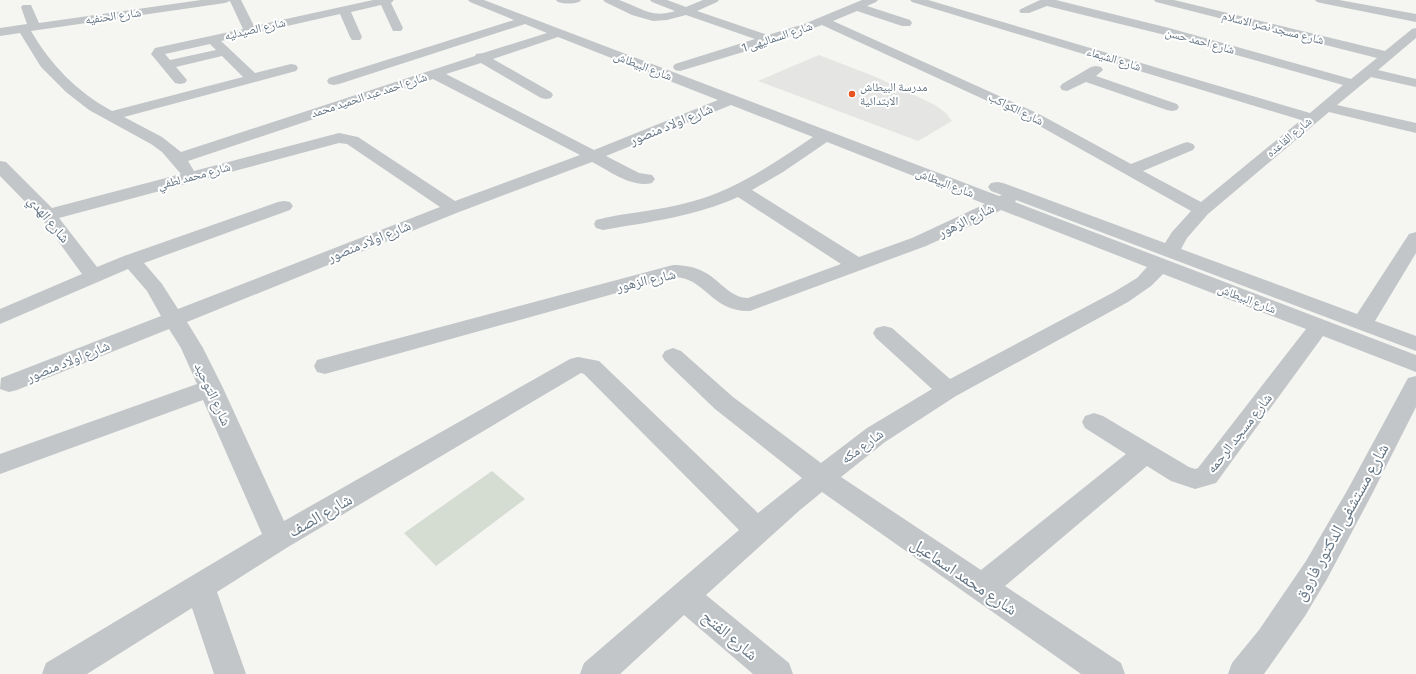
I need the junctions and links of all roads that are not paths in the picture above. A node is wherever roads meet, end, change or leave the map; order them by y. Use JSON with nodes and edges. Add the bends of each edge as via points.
{"nodes":[{"id":1,"x":225,"y":0,"type":"edge"},
{"id":2,"x":235,"y":0,"type":"edge"},
{"id":3,"x":387,"y":0,"type":"edge"},
{"id":4,"x":474,"y":0,"type":"edge"},
{"id":5,"x":502,"y":0,"type":"edge"},
{"id":6,"x":562,"y":0,"type":"edge"},
{"id":7,"x":575,"y":0,"type":"edge"},
{"id":8,"x":609,"y":0,"type":"edge"},
{"id":9,"x":656,"y":0,"type":"edge"},
{"id":10,"x":713,"y":0,"type":"edge"},
{"id":11,"x":872,"y":0,"type":"edge"},
{"id":12,"x":916,"y":0,"type":"edge"},
{"id":13,"x":1160,"y":0,"type":"edge"},
{"id":14,"x":1322,"y":0,"type":"edge"},
{"id":15,"x":1048,"y":1,"type":"edge"},
{"id":16,"x":364,"y":2,"type":"edge"},
{"id":17,"x":182,"y":3,"type":"edge"},
{"id":18,"x":27,"y":7,"type":"dead end"},
{"id":19,"x":858,"y":7,"type":"junction"},
{"id":20,"x":344,"y":10,"type":"junction"},
{"id":21,"x":684,"y":10,"type":"junction"},
{"id":22,"x":1025,"y":11,"type":"dead end"},
{"id":23,"x":1416,"y":18,"type":"edge"},
{"id":24,"x":526,"y":20,"type":"junction"},
{"id":25,"x":824,"y":21,"type":"junction"},
{"id":26,"x":1293,"y":22,"type":"dead end"},
{"id":27,"x":906,"y":23,"type":"dead end"},
{"id":28,"x":28,"y":28,"type":"junction"},
{"id":29,"x":397,"y":28,"type":"dead end"},
{"id":30,"x":1282,"y":30,"type":"junction"},
{"id":31,"x":250,"y":31,"type":"junction"},
{"id":32,"x":586,"y":31,"type":"junction"},
{"id":33,"x":0,"y":32,"type":"edge"},
{"id":34,"x":564,"y":35,"type":"junction"},
{"id":35,"x":356,"y":37,"type":"dead end"},
{"id":36,"x":1413,"y":37,"type":"edge"},
{"id":37,"x":212,"y":39,"type":"junction"},
{"id":38,"x":769,"y":40,"type":"junction"},
{"id":39,"x":225,"y":52,"type":"junction"},
{"id":40,"x":1387,"y":56,"type":"junction"},
{"id":41,"x":481,"y":57,"type":"junction"},
{"id":42,"x":1115,"y":60,"type":"junction"},
{"id":43,"x":168,"y":65,"type":"junction"},
{"id":44,"x":680,"y":67,"type":"junction"},
{"id":45,"x":291,"y":68,"type":"dead end"},
{"id":46,"x":1368,"y":72,"type":"junction"},
{"id":47,"x":433,"y":73,"type":"junction"},
{"id":48,"x":1085,"y":77,"type":"junction"},
{"id":49,"x":252,"y":78,"type":"junction"},
{"id":50,"x":180,"y":80,"type":"dead end"},
{"id":51,"x":334,"y":81,"type":"dead end"},
{"id":52,"x":1416,"y":83,"type":"edge"},
{"id":53,"x":1354,"y":84,"type":"junction"},
{"id":54,"x":1067,"y":87,"type":"dead end"},
{"id":55,"x":546,"y":95,"type":"dead end"},
{"id":56,"x":730,"y":100,"type":"junction"},
{"id":57,"x":1172,"y":107,"type":"dead end"},
{"id":58,"x":1326,"y":107,"type":"junction"},
{"id":59,"x":110,"y":116,"type":"junction"},
{"id":60,"x":1312,"y":118,"type":"junction"},
{"id":61,"x":1416,"y":128,"type":"edge"},
{"id":62,"x":825,"y":136,"type":"junction"},
{"id":63,"x":1187,"y":147,"type":"dead end"},
{"id":64,"x":593,"y":156,"type":"junction"},
{"id":65,"x":179,"y":158,"type":"junction"},
{"id":66,"x":0,"y":166,"type":"edge"},
{"id":67,"x":1130,"y":170,"type":"junction"},
{"id":68,"x":190,"y":177,"type":"junction"},
{"id":69,"x":646,"y":179,"type":"dead end"},
{"id":70,"x":739,"y":190,"type":"junction"},
{"id":71,"x":1008,"y":199,"type":"junction"},
{"id":72,"x":284,"y":206,"type":"dead end"},
{"id":73,"x":453,"y":208,"type":"junction"},
{"id":74,"x":1202,"y":210,"type":"junction"},
{"id":75,"x":48,"y":215,"type":"junction"},
{"id":76,"x":603,"y":224,"type":"dead end"},
{"id":77,"x":1416,"y":238,"type":"edge"},
{"id":78,"x":1165,"y":259,"type":"junction"},
{"id":79,"x":132,"y":260,"type":"junction"},
{"id":80,"x":857,"y":265,"type":"junction"},
{"id":81,"x":93,"y":276,"type":"junction"},
{"id":82,"x":0,"y":317,"type":"edge"},
{"id":83,"x":174,"y":318,"type":"junction"},
{"id":84,"x":1362,"y":324,"type":"junction"},
{"id":85,"x":1319,"y":327,"type":"junction"},
{"id":86,"x":884,"y":333,"type":"dead end"},
{"id":87,"x":1416,"y":344,"type":"edge"},
{"id":88,"x":673,"y":356,"type":"dead end"},
{"id":89,"x":1416,"y":364,"type":"edge"},
{"id":90,"x":325,"y":366,"type":"dead end"},
{"id":91,"x":9,"y":384,"type":"dead end"},
{"id":92,"x":1416,"y":384,"type":"edge"},
{"id":93,"x":211,"y":388,"type":"junction"},
{"id":94,"x":948,"y":390,"type":"junction"},
{"id":95,"x":1094,"y":422,"type":"dead end"},
{"id":96,"x":1145,"y":453,"type":"junction"},
{"id":97,"x":0,"y":464,"type":"edge"},
{"id":98,"x":820,"y":477,"type":"junction"},
{"id":99,"x":758,"y":531,"type":"junction"},
{"id":100,"x":278,"y":539,"type":"junction"},
{"id":101,"x":200,"y":587,"type":"junction"},
{"id":102,"x":981,"y":588,"type":"junction"},
{"id":103,"x":684,"y":596,"type":"junction"},
{"id":104,"x":58,"y":674,"type":"edge"},
{"id":105,"x":230,"y":674,"type":"edge"},
{"id":106,"x":596,"y":674,"type":"edge"},
{"id":107,"x":777,"y":674,"type":"edge"},
{"id":108,"x":1109,"y":674,"type":"edge"},
{"id":109,"x":1244,"y":674,"type":"edge"}],
"edges":[{"from":1,"to":17,"type":"street","name":"شارع الحنفيه"},
{"from":2,"to":31,"type":"street"},
{"from":3,"to":16,"type":"street","name":"شارع الصيدليه"},
{"from":3,"to":29,"type":"street"},
{"from":4,"to":24,"type":"street","name":"شارع البيطاش"},
{"from":5,"to":32,"type":"street","name":"شارع البيطاش"},
{"from":6,"to":7,"type":"street"},
{"from":8,"to":21,"type":"street","via":[[655,17],[664,17]]},
{"from":9,"to":21,"type":"street"},
{"from":10,"to":21,"type":"street"},
{"from":11,"to":19,"type":"street","name":"شارع السماليهى 1"},
{"from":12,"to":42,"type":"street","name":"شارع الشيماء"},
{"from":13,"to":30,"type":"street","name":"شارع مسجد نصر الاسلام"},
{"from":14,"to":23,"type":"street"},
{"from":15,"to":22,"type":"street"},
{"from":15,"to":53,"type":"street","name":"شارع احمد حسن"},
{"from":16,"to":20,"type":"street","name":"شارع الصيدليه"},
{"from":17,"to":28,"type":"street","name":"شارع الحنفيه"},
{"from":18,"to":28,"type":"street"},
{"from":19,"to":25,"type":"street","name":"شارع السماليهى 1"},
{"from":19,"to":27,"type":"street"},
{"from":20,"to":31,"type":"street","name":"شارع الصيدليه"},
{"from":20,"to":35,"type":"street"},
{"from":21,"to":38,"type":"street"},
{"from":24,"to":34,"type":"street","name":"شارع البيطاش"},
{"from":24,"to":51,"type":"street"},
{"from":25,"to":38,"type":"street","name":"شارع السماليهى 1"},
{"from":25,"to":67,"type":"street","name":"شارع الكواكب","via":[[1022,111]]},
{"from":26,"to":30,"type":"street"},
{"from":28,"to":33,"type":"street","name":"شارع الحنفيه"},
{"from":28,"to":59,"type":"street","via":[[49,68],[64,84]]},
{"from":30,"to":40,"type":"street","name":"شارع مسجد نصر الاسلام"},
{"from":31,"to":37,"type":"street","name":"شارع الصيدليه"},
{"from":32,"to":34,"type":"street","name":"شارع احمد عبد الحميد محمد"},
{"from":32,"to":44,"type":"street","name":"شارع البيطاش"},
{"from":34,"to":41,"type":"street","name":"شارع احمد عبد الحميد محمد"},
{"from":34,"to":56,"type":"street","name":"شارع البيطاش"},
{"from":36,"to":40,"type":"street","name":"شارع القاعده"},
{"from":37,"to":39,"type":"street"},
{"from":37,"to":43,"type":"street","name":"شارع الصيدليه","via":[[160,51],[158,54]]},
{"from":38,"to":44,"type":"street","name":"شارع السماليهى 1"},
{"from":39,"to":43,"type":"street"},
{"from":39,"to":49,"type":"street"},
{"from":40,"to":46,"type":"street","name":"شارع القاعده"},
{"from":41,"to":47,"type":"street","name":"شارع احمد عبد الحميد محمد"},
{"from":41,"to":55,"type":"street"},
{"from":42,"to":48,"type":"street"},
{"from":42,"to":60,"type":"street","name":"شارع الشيماء"},
{"from":43,"to":50,"type":"street","name":"شارع الصيدليه"},
{"from":44,"to":71,"type":"street","name":"شارع البيطاش"},
{"from":45,"to":49,"type":"street"},
{"from":46,"to":52,"type":"street"},
{"from":46,"to":53,"type":"street","name":"شارع القاعده"},
{"from":47,"to":64,"type":"street"},
{"from":47,"to":65,"type":"street","name":"شارع احمد عبد الحميد محمد"},
{"from":48,"to":54,"type":"street"},
{"from":48,"to":57,"type":"street"},
{"from":49,"to":59,"type":"street"},
{"from":53,"to":58,"type":"street","name":"شارع القاعده"},
{"from":56,"to":62,"type":"street","name":"شارع البيطاش"},
{"from":56,"to":64,"type":"street","name":"شارع اولاد منصور"},
{"from":58,"to":60,"type":"street","name":"شارع القاعده"},
{"from":58,"to":61,"type":"street"},
{"from":59,"to":65,"type":"street","via":[[163,144]]},
{"from":60,"to":74,"type":"street","name":"شارع القاعده"},
{"from":62,"to":70,"type":"street"},
{"from":62,"to":71,"type":"street","name":"شارع البيطاش"},
{"from":63,"to":67,"type":"street"},
{"from":64,"to":69,"type":"street","via":[[634,177]]},
{"from":64,"to":73,"type":"street","name":"شارع اولاد منصور"},
{"from":65,"to":68,"type":"street"},
{"from":66,"to":75,"type":"street","name":"شارع الهدي"},
{"from":67,"to":74,"type":"street","name":"شارع الكواكب"},
{"from":68,"to":73,"type":"street","name":"شارع محمد لطفي","via":[[339,138],[352,140]]},
{"from":68,"to":75,"type":"street","name":"شارع محمد لطفي"},
{"from":70,"to":76,"type":"street","via":[[700,206]]},
{"from":70,"to":80,"type":"street"},
{"from":71,"to":78,"type":"street","name":"شارع البيطاش"},
{"from":71,"to":80,"type":"street","name":"شارع الزهور","via":[[948,230]]},
{"from":72,"to":79,"type":"street"},
{"from":73,"to":83,"type":"street","name":"شارع اولاد منصور"},
{"from":74,"to":78,"type":"street","name":"شارع القاعده","via":[[1179,236]]},
{"from":75,"to":81,"type":"street","name":"شارع الهدي"},
{"from":77,"to":84,"type":"street"},
{"from":78,"to":84,"type":"street","name":"شارع البيطاش"},
{"from":78,"to":85,"type":"street","name":"شارع البيطاش"},
{"from":78,"to":94,"type":"street","name":"شارع مكه","via":[[1144,282],[1121,297]]},
{"from":79,"to":81,"type":"street"},
{"from":79,"to":83,"type":"street","name":"شارع التوحيد"},
{"from":80,"to":90,"type":"street","name":"شارع الزهور","via":[[745,305],[732,302],[691,273],[668,272]]},
{"from":81,"to":82,"type":"street"},
{"from":83,"to":91,"type":"street","name":"شارع اولاد منصور"},
{"from":83,"to":93,"type":"street","name":"شارع التوحيد"},
{"from":84,"to":87,"type":"street","name":"شارع البيطاش"},
{"from":85,"to":89,"type":"street","name":"شارع البيطاش"},
{"from":85,"to":96,"type":"street","name":"شارع مسجد الرحمه","via":[[1207,476],[1188,477]]},
{"from":86,"to":94,"type":"street"},
{"from":88,"to":98,"type":"street","name":"شارع محمد اسماعيل","via":[[724,403]]},
{"from":92,"to":109,"type":"street","name":"شارع مستشفى الدكتور فاروق","via":[[1326,555],[1288,614]]},
{"from":93,"to":97,"type":"street"},
{"from":93,"to":100,"type":"street","name":"شارع التوحيد"},
{"from":94,"to":98,"type":"street","name":"شارع مكه","via":[[876,435]]},
{"from":95,"to":96,"type":"street","name":"شارع مسجد الرحمه"},
{"from":96,"to":102,"type":"street"},
{"from":98,"to":99,"type":"street","name":"شارع مكه"},
{"from":98,"to":102,"type":"street","name":"شارع محمد اسماعيل"},
{"from":99,"to":100,"type":"street","name":"شارع الصف","via":[[591,367],[574,366]]},
{"from":99,"to":103,"type":"street","name":"شارع مكه"},
{"from":100,"to":101,"type":"street","name":"شارع الصف"},
{"from":101,"to":104,"type":"street","name":"شارع الصف"},
{"from":101,"to":105,"type":"street"},
{"from":102,"to":108,"type":"street","name":"شارع محمد اسماعيل"},
{"from":103,"to":106,"type":"street","name":"شارع مكه"},
{"from":103,"to":107,"type":"street","name":"شارع الفتح"}]}
